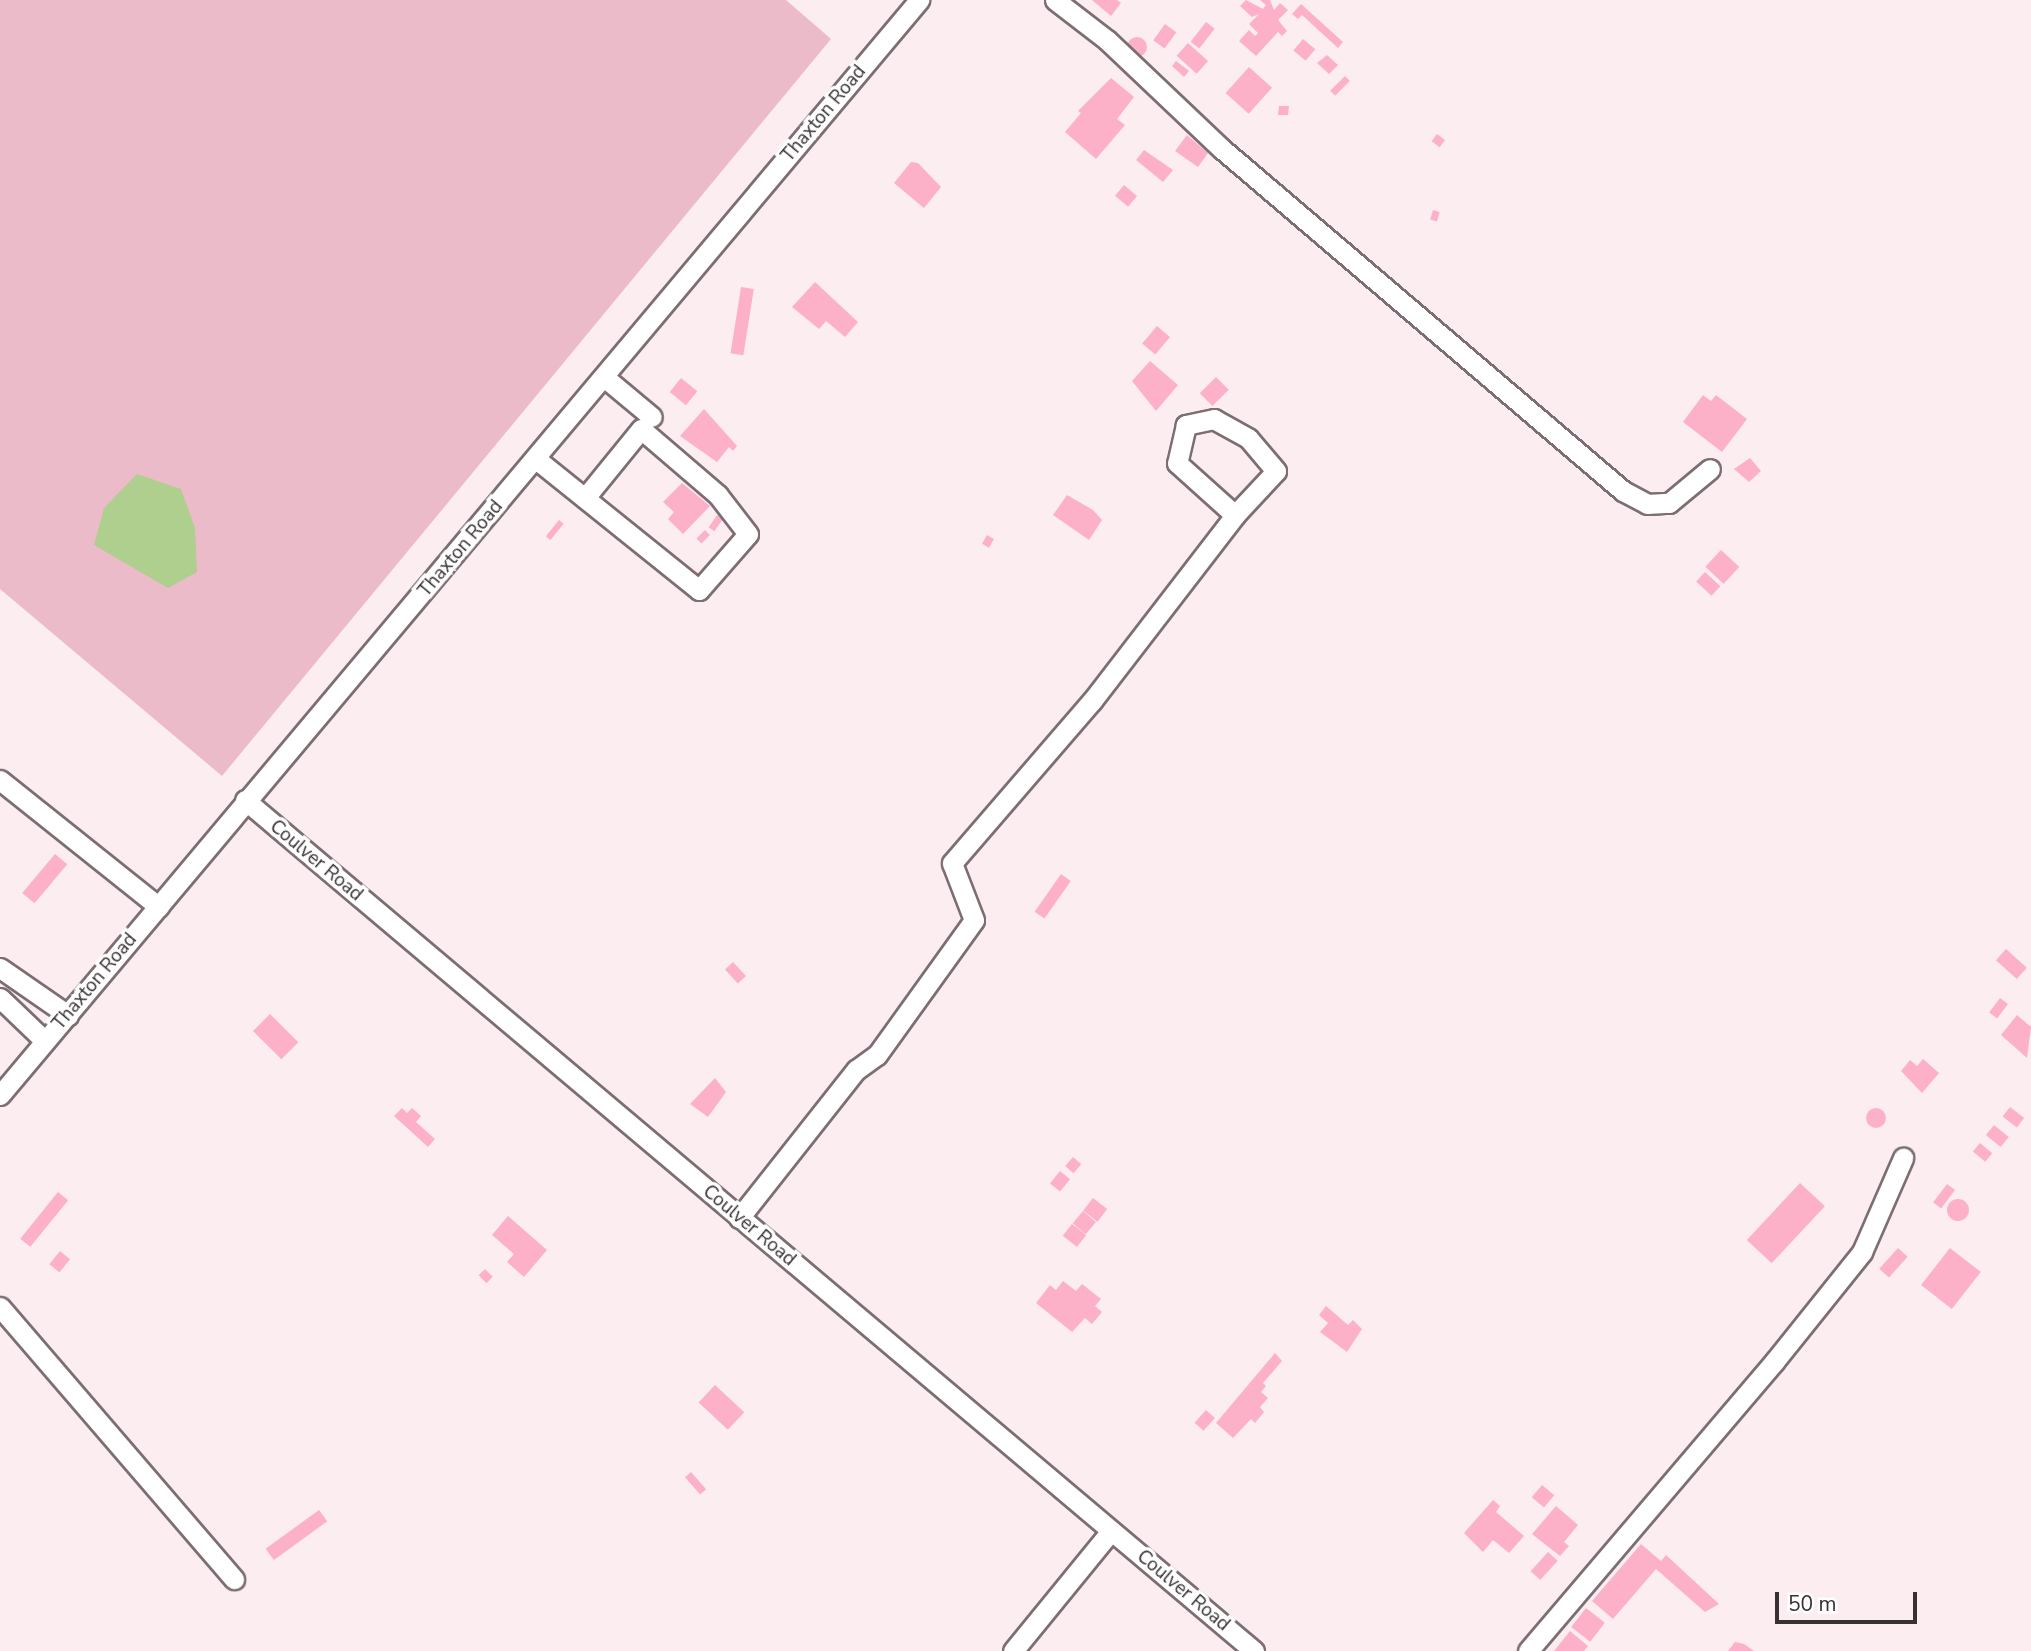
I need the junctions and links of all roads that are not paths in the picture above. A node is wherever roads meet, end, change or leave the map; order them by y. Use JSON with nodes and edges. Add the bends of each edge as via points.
{"nodes":[{"id":1,"x":919,"y":0,"type":"edge"},
{"id":2,"x":1055,"y":0,"type":"edge"},
{"id":3,"x":604,"y":377,"type":"junction"},
{"id":4,"x":665,"y":401,"type":"dead end"},
{"id":5,"x":646,"y":423,"type":"junction"},
{"id":6,"x":536,"y":459,"type":"junction"},
{"id":7,"x":1710,"y":469,"type":"dead end"},
{"id":8,"x":585,"y":498,"type":"junction"},
{"id":9,"x":1235,"y":515,"type":"junction"},
{"id":10,"x":0,"y":780,"type":"edge"},
{"id":11,"x":245,"y":800,"type":"junction"},
{"id":12,"x":159,"y":907,"type":"junction"},
{"id":13,"x":0,"y":968,"type":"edge"},
{"id":14,"x":0,"y":998,"type":"edge"},
{"id":15,"x":68,"y":1015,"type":"junction"},
{"id":16,"x":45,"y":1041,"type":"junction"},
{"id":17,"x":0,"y":1095,"type":"edge"},
{"id":18,"x":1903,"y":1158,"type":"dead end"},
{"id":19,"x":739,"y":1218,"type":"junction"},
{"id":20,"x":0,"y":1307,"type":"edge"},
{"id":21,"x":1111,"y":1531,"type":"junction"},
{"id":22,"x":234,"y":1579,"type":"dead end"},
{"id":23,"x":1013,"y":1651,"type":"edge"},
{"id":24,"x":1254,"y":1651,"type":"edge"},
{"id":25,"x":1528,"y":1651,"type":"edge"}],
"edges":[{"from":1,"to":3,"type":"street","name":"Thaxton Road"},
{"from":2,"to":7,"type":"street","via":[[1107,40],[1222,149],[1623,491],[1647,504],[1669,503]]},
{"from":3,"to":5,"type":"street"},
{"from":3,"to":6,"type":"street","name":"Thaxton Road"},
{"from":4,"to":5,"type":"street"},
{"from":5,"to":8,"type":"street"},
{"from":5,"to":8,"type":"street","via":[[718,495],[748,534],[699,590]]},
{"from":6,"to":8,"type":"street"},
{"from":6,"to":11,"type":"street","name":"Thaxton Road"},
{"from":9,"to":9,"type":"street","via":[[1276,471],[1248,438],[1214,419],[1186,425],[1177,463]]},
{"from":9,"to":19,"type":"street","via":[[1091,701],[952,863],[974,920],[877,1055],[856,1070]]},
{"from":10,"to":12,"type":"street"},
{"from":11,"to":12,"type":"street","name":"Thaxton Road"},
{"from":11,"to":19,"type":"street","name":"Coulver Road"},
{"from":12,"to":15,"type":"street","name":"Thaxton Road"},
{"from":13,"to":15,"type":"street"},
{"from":14,"to":16,"type":"street"},
{"from":15,"to":16,"type":"street","name":"Thaxton Road"},
{"from":16,"to":17,"type":"street","name":"Thaxton Road"},
{"from":18,"to":25,"type":"street","via":[[1862,1252]]},
{"from":19,"to":21,"type":"street","name":"Coulver Road"},
{"from":20,"to":22,"type":"street"},
{"from":21,"to":23,"type":"street"},
{"from":21,"to":24,"type":"street","name":"Coulver Road"}]}
